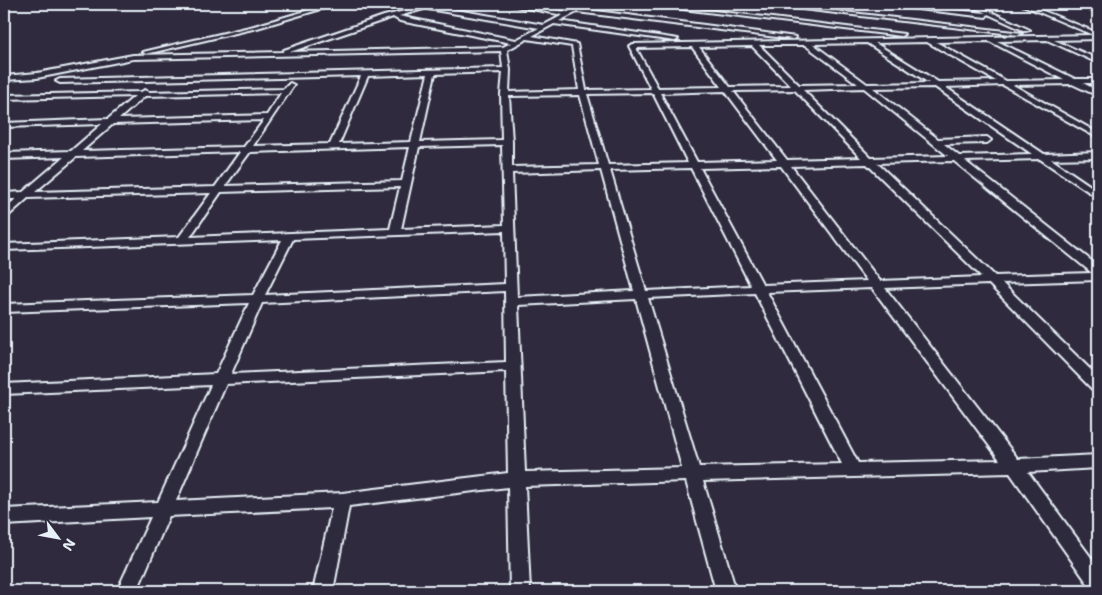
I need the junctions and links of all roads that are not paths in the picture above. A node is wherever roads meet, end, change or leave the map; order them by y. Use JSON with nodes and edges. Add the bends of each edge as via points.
{"nodes":[{"id":1,"x":334,"y":4,"type":"edge"},
{"id":2,"x":438,"y":4,"type":"edge"},
{"id":3,"x":508,"y":4,"type":"edge"},
{"id":4,"x":587,"y":4,"type":"edge"},
{"id":5,"x":644,"y":4,"type":"edge"},
{"id":6,"x":698,"y":4,"type":"edge"},
{"id":7,"x":764,"y":4,"type":"edge"},
{"id":8,"x":878,"y":4,"type":"edge"},
{"id":9,"x":970,"y":4,"type":"edge"},
{"id":10,"x":1022,"y":4,"type":"edge"},
{"id":11,"x":1078,"y":4,"type":"edge"},
{"id":12,"x":809,"y":6,"type":"edge"},
{"id":13,"x":429,"y":7,"type":"junction"},
{"id":14,"x":692,"y":9,"type":"junction"},
{"id":15,"x":575,"y":10,"type":"junction"},
{"id":16,"x":1098,"y":11,"type":"edge"},
{"id":17,"x":398,"y":14,"type":"junction"},
{"id":18,"x":568,"y":14,"type":"junction"},
{"id":19,"x":999,"y":17,"type":"junction"},
{"id":20,"x":552,"y":22,"type":"junction"},
{"id":21,"x":675,"y":22,"type":"junction"},
{"id":22,"x":798,"y":22,"type":"junction"},
{"id":23,"x":544,"y":27,"type":"junction"},
{"id":24,"x":669,"y":27,"type":"dead end"},
{"id":25,"x":663,"y":32,"type":"dead end"},
{"id":26,"x":1039,"y":35,"type":"junction"},
{"id":27,"x":787,"y":36,"type":"junction"},
{"id":28,"x":1098,"y":36,"type":"edge"},
{"id":29,"x":526,"y":37,"type":"junction"},
{"id":30,"x":657,"y":37,"type":"junction"},
{"id":31,"x":1046,"y":38,"type":"junction"},
{"id":32,"x":928,"y":40,"type":"junction"},
{"id":33,"x":946,"y":40,"type":"junction"},
{"id":34,"x":990,"y":40,"type":"junction"},
{"id":35,"x":517,"y":42,"type":"junction"},
{"id":36,"x":832,"y":42,"type":"junction"},
{"id":37,"x":869,"y":42,"type":"junction"},
{"id":38,"x":782,"y":43,"type":"junction"},
{"id":39,"x":807,"y":43,"type":"junction"},
{"id":40,"x":754,"y":44,"type":"junction"},
{"id":41,"x":694,"y":45,"type":"junction"},
{"id":42,"x":717,"y":45,"type":"junction"},
{"id":43,"x":646,"y":46,"type":"junction"},
{"id":44,"x":504,"y":50,"type":"junction"},
{"id":45,"x":272,"y":56,"type":"junction"},
{"id":46,"x":1098,"y":61,"type":"edge"},
{"id":47,"x":106,"y":62,"type":"junction"},
{"id":48,"x":263,"y":63,"type":"dead end"},
{"id":49,"x":257,"y":70,"type":"dead end"},
{"id":50,"x":507,"y":70,"type":"junction"},
{"id":51,"x":432,"y":71,"type":"junction"},
{"id":52,"x":366,"y":73,"type":"junction"},
{"id":53,"x":297,"y":75,"type":"junction"},
{"id":54,"x":250,"y":76,"type":"junction"},
{"id":55,"x":4,"y":79,"type":"edge"},
{"id":56,"x":161,"y":80,"type":"junction"},
{"id":57,"x":60,"y":81,"type":"dead end"},
{"id":58,"x":1072,"y":81,"type":"junction"},
{"id":59,"x":1098,"y":81,"type":"edge"},
{"id":60,"x":1005,"y":83,"type":"junction"},
{"id":61,"x":936,"y":84,"type":"junction"},
{"id":62,"x":868,"y":87,"type":"junction"},
{"id":63,"x":796,"y":88,"type":"junction"},
{"id":64,"x":286,"y":90,"type":"junction"},
{"id":65,"x":729,"y":90,"type":"junction"},
{"id":66,"x":656,"y":92,"type":"junction"},
{"id":67,"x":583,"y":93,"type":"junction"},
{"id":68,"x":143,"y":94,"type":"junction"},
{"id":69,"x":505,"y":94,"type":"junction"},
{"id":70,"x":1098,"y":94,"type":"edge"},
{"id":71,"x":4,"y":97,"type":"edge"},
{"id":72,"x":270,"y":117,"type":"junction"},
{"id":73,"x":112,"y":122,"type":"junction"},
{"id":74,"x":4,"y":125,"type":"edge"},
{"id":75,"x":1098,"y":136,"type":"edge"},
{"id":76,"x":987,"y":140,"type":"dead end"},
{"id":77,"x":508,"y":142,"type":"junction"},
{"id":78,"x":935,"y":142,"type":"junction"},
{"id":79,"x":416,"y":145,"type":"junction"},
{"id":80,"x":333,"y":148,"type":"junction"},
{"id":81,"x":246,"y":150,"type":"junction"},
{"id":82,"x":74,"y":154,"type":"junction"},
{"id":83,"x":1098,"y":155,"type":"edge"},
{"id":84,"x":4,"y":156,"type":"edge"},
{"id":85,"x":1038,"y":156,"type":"junction"},
{"id":86,"x":956,"y":159,"type":"junction"},
{"id":87,"x":868,"y":160,"type":"junction"},
{"id":88,"x":784,"y":162,"type":"junction"},
{"id":89,"x":693,"y":165,"type":"junction"},
{"id":90,"x":605,"y":168,"type":"junction"},
{"id":91,"x":508,"y":170,"type":"junction"},
{"id":92,"x":406,"y":184,"type":"junction"},
{"id":93,"x":220,"y":189,"type":"junction"},
{"id":94,"x":25,"y":195,"type":"junction"},
{"id":95,"x":1098,"y":195,"type":"edge"},
{"id":96,"x":4,"y":196,"type":"edge"},
{"id":97,"x":4,"y":214,"type":"edge"},
{"id":98,"x":510,"y":228,"type":"junction"},
{"id":99,"x":395,"y":232,"type":"junction"},
{"id":100,"x":290,"y":235,"type":"junction"},
{"id":101,"x":183,"y":239,"type":"junction"},
{"id":102,"x":4,"y":247,"type":"edge"},
{"id":103,"x":1098,"y":272,"type":"edge"},
{"id":104,"x":1098,"y":276,"type":"edge"},
{"id":105,"x":993,"y":280,"type":"junction"},
{"id":106,"x":875,"y":285,"type":"junction"},
{"id":107,"x":758,"y":289,"type":"junction"},
{"id":108,"x":512,"y":294,"type":"junction"},
{"id":109,"x":640,"y":294,"type":"junction"},
{"id":110,"x":257,"y":299,"type":"junction"},
{"id":111,"x":4,"y":308,"type":"edge"},
{"id":112,"x":514,"y":366,"type":"junction"},
{"id":113,"x":221,"y":380,"type":"junction"},
{"id":114,"x":1098,"y":386,"type":"edge"},
{"id":115,"x":4,"y":389,"type":"edge"},
{"id":116,"x":1098,"y":461,"type":"edge"},
{"id":117,"x":1014,"y":466,"type":"junction"},
{"id":118,"x":854,"y":471,"type":"junction"},
{"id":119,"x":692,"y":475,"type":"junction"},
{"id":120,"x":517,"y":479,"type":"junction"},
{"id":121,"x":342,"y":500,"type":"junction"},
{"id":122,"x":165,"y":508,"type":"junction"},
{"id":123,"x":4,"y":516,"type":"edge"},
{"id":124,"x":1098,"y":582,"type":"edge"},
{"id":125,"x":127,"y":591,"type":"edge"},
{"id":126,"x":323,"y":591,"type":"edge"},
{"id":127,"x":520,"y":591,"type":"edge"},
{"id":128,"x":726,"y":591,"type":"edge"}],
"edges":[{"from":1,"to":47,"type":"street","via":[[255,27]]},
{"from":2,"to":13,"type":"street"},
{"from":3,"to":18,"type":"street"},
{"from":4,"to":15,"type":"street"},
{"from":5,"to":14,"type":"street"},
{"from":6,"to":14,"type":"street"},
{"from":7,"to":12,"type":"street"},
{"from":8,"to":19,"type":"street"},
{"from":9,"to":19,"type":"street"},
{"from":10,"to":28,"type":"street"},
{"from":11,"to":16,"type":"street"},
{"from":12,"to":22,"type":"street"},
{"from":12,"to":26,"type":"street"},
{"from":13,"to":17,"type":"street"},
{"from":13,"to":23,"type":"street"},
{"from":14,"to":21,"type":"street"},
{"from":14,"to":22,"type":"street"},
{"from":15,"to":18,"type":"street"},
{"from":15,"to":21,"type":"street"},
{"from":17,"to":35,"type":"street","via":[[396,17],[400,19]]},
{"from":17,"to":45,"type":"street"},
{"from":18,"to":20,"type":"street"},
{"from":19,"to":26,"type":"street"},
{"from":20,"to":23,"type":"street"},
{"from":20,"to":30,"type":"street"},
{"from":21,"to":24,"type":"street"},
{"from":21,"to":27,"type":"street"},
{"from":22,"to":27,"type":"street"},
{"from":22,"to":33,"type":"street"},
{"from":23,"to":29,"type":"street"},
{"from":25,"to":30,"type":"street"},
{"from":26,"to":31,"type":"street"},
{"from":27,"to":36,"type":"street"},
{"from":27,"to":38,"type":"street"},
{"from":28,"to":31,"type":"street"},
{"from":29,"to":35,"type":"street"},
{"from":29,"to":67,"type":"street","via":[[575,45]]},
{"from":30,"to":42,"type":"street"},
{"from":30,"to":43,"type":"street"},
{"from":31,"to":34,"type":"street"},
{"from":31,"to":46,"type":"street"},
{"from":32,"to":33,"type":"street"},
{"from":32,"to":37,"type":"street"},
{"from":32,"to":60,"type":"street"},
{"from":33,"to":34,"type":"street"},
{"from":34,"to":58,"type":"street"},
{"from":35,"to":44,"type":"street"},
{"from":36,"to":37,"type":"street"},
{"from":36,"to":39,"type":"street"},
{"from":37,"to":61,"type":"street"},
{"from":38,"to":39,"type":"street"},
{"from":38,"to":40,"type":"street"},
{"from":39,"to":62,"type":"street"},
{"from":40,"to":42,"type":"street"},
{"from":40,"to":63,"type":"street"},
{"from":41,"to":42,"type":"street"},
{"from":41,"to":43,"type":"street"},
{"from":41,"to":65,"type":"street"},
{"from":43,"to":66,"type":"street","via":[[632,46]]},
{"from":44,"to":45,"type":"street"},
{"from":44,"to":50,"type":"street"},
{"from":45,"to":47,"type":"street","via":[[133,57]]},
{"from":45,"to":48,"type":"street"},
{"from":47,"to":55,"type":"street","via":[[57,73]]},
{"from":49,"to":54,"type":"street"},
{"from":50,"to":51,"type":"street"},
{"from":50,"to":69,"type":"street"},
{"from":51,"to":52,"type":"street"},
{"from":51,"to":79,"type":"street"},
{"from":52,"to":53,"type":"street"},
{"from":52,"to":80,"type":"street"},
{"from":53,"to":54,"type":"street"},
{"from":53,"to":64,"type":"street"},
{"from":54,"to":56,"type":"street"},
{"from":56,"to":57,"type":"street"},
{"from":56,"to":68,"type":"street"},
{"from":58,"to":59,"type":"street"},
{"from":58,"to":60,"type":"street"},
{"from":58,"to":70,"type":"street"},
{"from":60,"to":61,"type":"street"},
{"from":60,"to":75,"type":"street"},
{"from":61,"to":62,"type":"street"},
{"from":61,"to":85,"type":"street"},
{"from":62,"to":63,"type":"street"},
{"from":62,"to":78,"type":"street"},
{"from":63,"to":65,"type":"street"},
{"from":63,"to":87,"type":"street"},
{"from":64,"to":68,"type":"street"},
{"from":64,"to":72,"type":"street"},
{"from":65,"to":66,"type":"street"},
{"from":65,"to":88,"type":"street"},
{"from":66,"to":67,"type":"street"},
{"from":66,"to":89,"type":"street"},
{"from":67,"to":69,"type":"street"},
{"from":67,"to":90,"type":"street"},
{"from":68,"to":71,"type":"street"},
{"from":68,"to":73,"type":"street"},
{"from":69,"to":77,"type":"street"},
{"from":72,"to":73,"type":"street"},
{"from":72,"to":81,"type":"street"},
{"from":73,"to":74,"type":"street"},
{"from":73,"to":82,"type":"street"},
{"from":76,"to":78,"type":"street"},
{"from":77,"to":79,"type":"street"},
{"from":77,"to":91,"type":"street"},
{"from":78,"to":86,"type":"street"},
{"from":79,"to":80,"type":"street"},
{"from":79,"to":92,"type":"street"},
{"from":80,"to":81,"type":"street"},
{"from":81,"to":82,"type":"street"},
{"from":81,"to":93,"type":"street"},
{"from":82,"to":84,"type":"street"},
{"from":82,"to":94,"type":"street"},
{"from":83,"to":85,"type":"street"},
{"from":85,"to":86,"type":"street"},
{"from":85,"to":95,"type":"street"},
{"from":86,"to":87,"type":"street"},
{"from":86,"to":103,"type":"street"},
{"from":87,"to":88,"type":"street"},
{"from":87,"to":105,"type":"street"},
{"from":88,"to":89,"type":"street"},
{"from":88,"to":106,"type":"street"},
{"from":89,"to":90,"type":"street"},
{"from":89,"to":107,"type":"street"},
{"from":90,"to":91,"type":"street"},
{"from":90,"to":109,"type":"street"},
{"from":91,"to":98,"type":"street"},
{"from":92,"to":93,"type":"street"},
{"from":92,"to":99,"type":"street"},
{"from":93,"to":94,"type":"street"},
{"from":93,"to":101,"type":"street"},
{"from":94,"to":96,"type":"street"},
{"from":94,"to":97,"type":"street"},
{"from":98,"to":99,"type":"street"},
{"from":98,"to":108,"type":"street"},
{"from":99,"to":100,"type":"street"},
{"from":100,"to":101,"type":"street"},
{"from":100,"to":110,"type":"street"},
{"from":101,"to":102,"type":"street"},
{"from":104,"to":105,"type":"street"},
{"from":105,"to":106,"type":"street"},
{"from":105,"to":114,"type":"street"},
{"from":106,"to":107,"type":"street"},
{"from":106,"to":117,"type":"street"},
{"from":107,"to":109,"type":"street"},
{"from":107,"to":118,"type":"street"},
{"from":108,"to":109,"type":"street"},
{"from":108,"to":110,"type":"street"},
{"from":108,"to":112,"type":"street"},
{"from":109,"to":119,"type":"street"},
{"from":110,"to":111,"type":"street"},
{"from":110,"to":113,"type":"street"},
{"from":112,"to":113,"type":"street"},
{"from":112,"to":120,"type":"street"},
{"from":113,"to":115,"type":"street"},
{"from":113,"to":122,"type":"street"},
{"from":116,"to":117,"type":"street"},
{"from":117,"to":118,"type":"street"},
{"from":117,"to":124,"type":"street"},
{"from":118,"to":119,"type":"street"},
{"from":119,"to":120,"type":"street"},
{"from":119,"to":128,"type":"street"},
{"from":120,"to":121,"type":"street"},
{"from":120,"to":127,"type":"street"},
{"from":121,"to":122,"type":"street"},
{"from":121,"to":126,"type":"street"},
{"from":122,"to":123,"type":"street"},
{"from":122,"to":125,"type":"street"}]}
